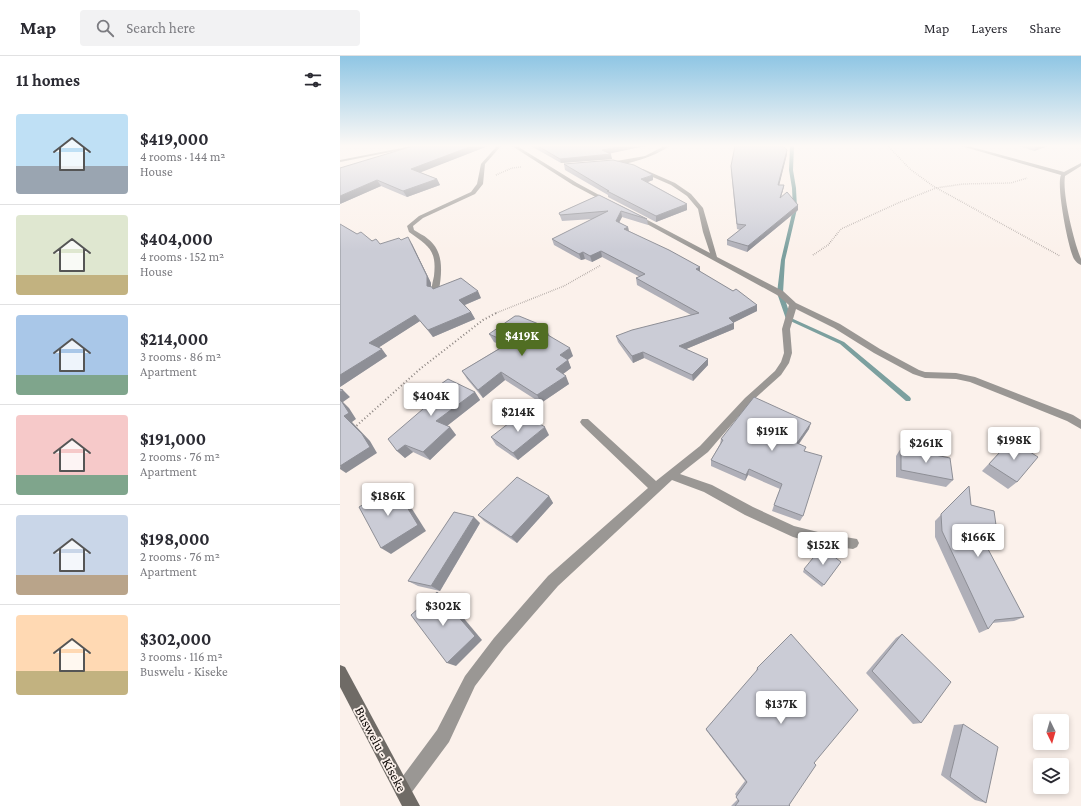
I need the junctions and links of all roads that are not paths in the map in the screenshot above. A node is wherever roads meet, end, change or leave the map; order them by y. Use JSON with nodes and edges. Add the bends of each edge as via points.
{"nodes":[{"id":1,"x":481,"y":181,"type":"edge"},
{"id":2,"x":570,"y":181,"type":"edge"},
{"id":3,"x":666,"y":181,"type":"edge"},
{"id":4,"x":1062,"y":181,"type":"edge"},
{"id":5,"x":617,"y":206,"type":"edge"},
{"id":6,"x":631,"y":213,"type":"edge"},
{"id":7,"x":714,"y":256,"type":"junction"},
{"id":8,"x":1081,"y":263,"type":"edge"},
{"id":9,"x":435,"y":290,"type":"edge"},
{"id":10,"x":793,"y":305,"type":"junction"},
{"id":11,"x":585,"y":422,"type":"dead end"},
{"id":12,"x":1081,"y":425,"type":"edge"},
{"id":13,"x":670,"y":475,"type":"junction"},
{"id":14,"x":655,"y":487,"type":"junction"},
{"id":15,"x":853,"y":543,"type":"dead end"},
{"id":16,"x":340,"y":672,"type":"edge"},
{"id":17,"x":403,"y":790,"type":"junction"},
{"id":18,"x":412,"y":806,"type":"edge"}],
"edges":[{"from":1,"to":9,"type":"street","via":[[473,193],[421,217],[409,227],[414,234],[428,242],[436,256],[438,275]]},
{"from":2,"to":5,"type":"street"},
{"from":3,"to":7,"type":"street","via":[[689,195],[701,209]]},
{"from":4,"to":8,"type":"street","via":[[1064,204],[1077,258]]},
{"from":6,"to":7,"type":"street"},
{"from":7,"to":10,"type":"street","via":[[780,293]]},
{"from":10,"to":12,"type":"street","via":[[837,326],[916,372],[972,379],[1070,418]]},
{"from":10,"to":13,"type":"street","via":[[786,330],[788,353],[778,373],[748,400],[704,449]]},
{"from":11,"to":14,"type":"street"},
{"from":13,"to":14,"type":"street"},
{"from":13,"to":15,"type":"street","via":[[708,488],[749,511],[793,531],[822,539]]},
{"from":14,"to":17,"type":"street","via":[[553,581],[500,643],[470,682],[442,736]]},
{"from":16,"to":17,"type":"main road","name":"Buswelu - Kiseke"},
{"from":17,"to":18,"type":"main road","name":"Buswelu - Kiseke"}]}
